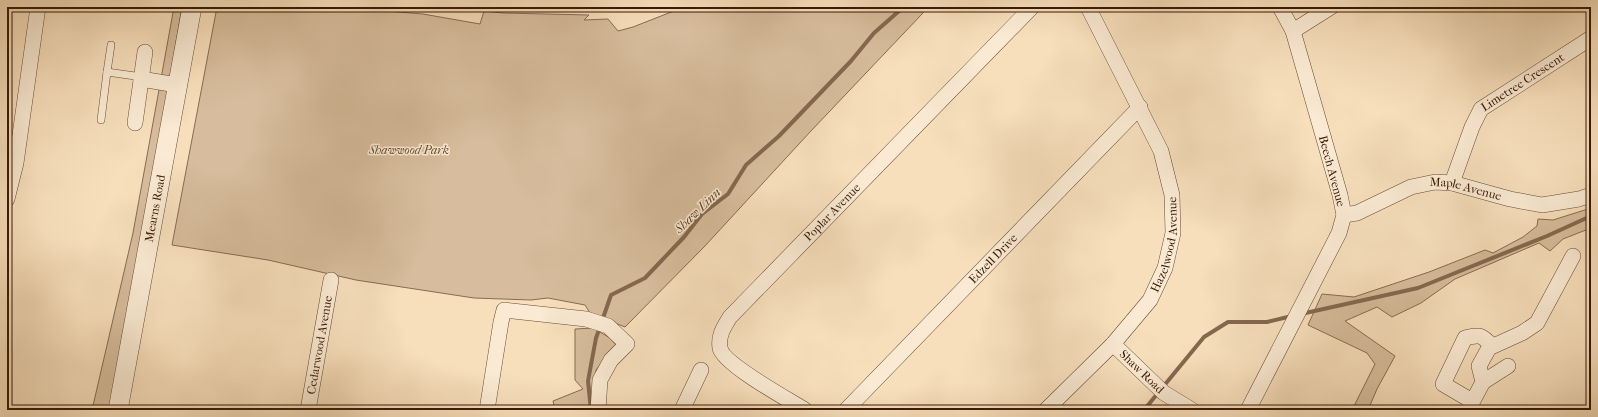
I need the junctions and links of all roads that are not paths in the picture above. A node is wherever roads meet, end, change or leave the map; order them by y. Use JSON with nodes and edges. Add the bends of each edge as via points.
{"nodes":[{"id":1,"x":38,"y":7,"type":"edge"},
{"id":2,"x":192,"y":7,"type":"edge"},
{"id":3,"x":1032,"y":7,"type":"edge"},
{"id":4,"x":1088,"y":7,"type":"edge"},
{"id":5,"x":1280,"y":7,"type":"edge"},
{"id":6,"x":1331,"y":7,"type":"edge"},
{"id":7,"x":1293,"y":31,"type":"junction"},
{"id":8,"x":1591,"y":38,"type":"edge"},
{"id":9,"x":111,"y":45,"type":"dead end"},
{"id":10,"x":145,"y":52,"type":"dead end"},
{"id":11,"x":108,"y":72,"type":"junction"},
{"id":12,"x":141,"y":78,"type":"junction"},
{"id":13,"x":177,"y":85,"type":"junction"},
{"id":14,"x":1140,"y":107,"type":"junction"},
{"id":15,"x":101,"y":120,"type":"dead end"},
{"id":16,"x":135,"y":123,"type":"dead end"},
{"id":17,"x":12,"y":162,"type":"edge"},
{"id":18,"x":1452,"y":183,"type":"junction"},
{"id":19,"x":1591,"y":195,"type":"edge"},
{"id":20,"x":7,"y":199,"type":"edge"},
{"id":21,"x":1344,"y":215,"type":"junction"},
{"id":22,"x":1573,"y":256,"type":"dead end"},
{"id":23,"x":331,"y":280,"type":"dead end"},
{"id":24,"x":1112,"y":344,"type":"junction"},
{"id":25,"x":1492,"y":346,"type":"junction"},
{"id":26,"x":1508,"y":366,"type":"dead end"},
{"id":27,"x":701,"y":370,"type":"dead end"},
{"id":28,"x":1482,"y":382,"type":"junction"},
{"id":29,"x":1470,"y":405,"type":"edge"},
{"id":30,"x":118,"y":410,"type":"edge"},
{"id":31,"x":308,"y":410,"type":"edge"},
{"id":32,"x":487,"y":410,"type":"edge"},
{"id":33,"x":598,"y":410,"type":"edge"},
{"id":34,"x":682,"y":410,"type":"edge"},
{"id":35,"x":805,"y":410,"type":"edge"},
{"id":36,"x":846,"y":410,"type":"edge"},
{"id":37,"x":1046,"y":410,"type":"edge"},
{"id":38,"x":1192,"y":410,"type":"edge"},
{"id":39,"x":1248,"y":410,"type":"edge"}],
"edges":[{"from":1,"to":17,"type":"street"},
{"from":2,"to":13,"type":"street","name":"Mearns Road"},
{"from":3,"to":35,"type":"street","name":"Poplar Avenue","via":[[730,317],[720,333],[720,350],[732,364]]},
{"from":4,"to":14,"type":"street","name":"Hazelwood Avenue"},
{"from":5,"to":7,"type":"street","name":"Beech Avenue"},
{"from":6,"to":7,"type":"street"},
{"from":7,"to":21,"type":"street","name":"Beech Avenue"},
{"from":8,"to":18,"type":"street","name":"Limetree Crescent","via":[[1481,109]]},
{"from":9,"to":11,"type":"lane"},
{"from":10,"to":12,"type":"street"},
{"from":11,"to":12,"type":"lane"},
{"from":11,"to":15,"type":"lane"},
{"from":12,"to":13,"type":"street"},
{"from":12,"to":16,"type":"street"},
{"from":13,"to":30,"type":"street","name":"Mearns Road"},
{"from":14,"to":24,"type":"street","name":"Hazelwood Avenue","via":[[1161,150],[1172,195],[1173,233],[1165,268],[1150,300]]},
{"from":14,"to":36,"type":"street","name":"Edzell Drive"},
{"from":17,"to":20,"type":"street"},
{"from":18,"to":19,"type":"street","name":"Maple Avenue","via":[[1542,205]]},
{"from":18,"to":21,"type":"street","name":"Maple Avenue","via":[[1435,182],[1411,187],[1357,213]]},
{"from":21,"to":39,"type":"street","name":"Beech Avenue","via":[[1339,233]]},
{"from":22,"to":25,"type":"street","via":[[1537,323],[1522,333]]},
{"from":23,"to":31,"type":"street","name":"Cedarwood Avenue"},
{"from":24,"to":37,"type":"street","name":"Hazelwood Avenue"},
{"from":24,"to":38,"type":"street","name":"Shaw Road","via":[[1164,393]]},
{"from":25,"to":28,"type":"street","via":[[1479,366]]},
{"from":25,"to":29,"type":"street","via":[[1477,334],[1466,338],[1442,384]]},
{"from":26,"to":28,"type":"street"},
{"from":27,"to":34,"type":"street"},
{"from":28,"to":29,"type":"street"},
{"from":32,"to":33,"type":"street","via":[[504,310],[586,319],[608,326],[626,344],[611,360],[600,380]]}]}
